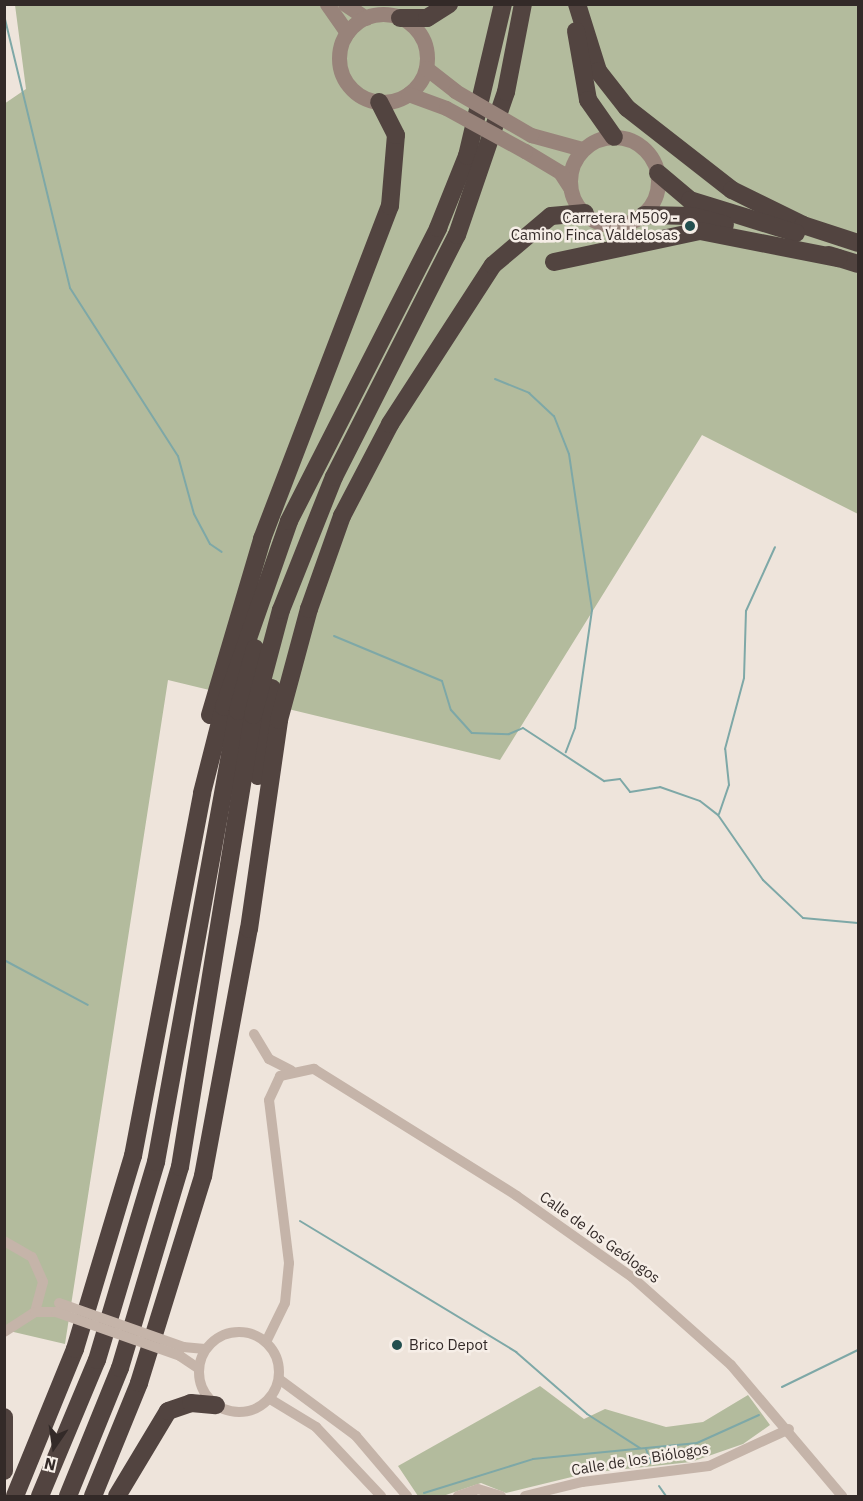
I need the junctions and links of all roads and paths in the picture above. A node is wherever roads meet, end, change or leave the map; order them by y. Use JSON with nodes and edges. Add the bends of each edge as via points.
{"nodes":[{"id":1,"x":327,"y":4,"type":"edge"},
{"id":2,"x":345,"y":4,"type":"edge"},
{"id":3,"x":449,"y":4,"type":"edge"},
{"id":4,"x":503,"y":4,"type":"edge"},
{"id":5,"x":523,"y":4,"type":"edge"},
{"id":6,"x":571,"y":4,"type":"edge"},
{"id":7,"x":577,"y":4,"type":"edge"},
{"id":8,"x":366,"y":18,"type":"junction"},
{"id":9,"x":400,"y":18,"type":"junction"},
{"id":10,"x":347,"y":33,"type":"junction"},
{"id":11,"x":426,"y":68,"type":"junction"},
{"id":12,"x":408,"y":94,"type":"junction"},
{"id":13,"x":379,"y":102,"type":"junction"},
{"id":14,"x":614,"y":136,"type":"junction"},
{"id":15,"x":582,"y":149,"type":"junction"},
{"id":16,"x":658,"y":173,"type":"junction"},
{"id":17,"x":569,"y":186,"type":"junction"},
{"id":18,"x":585,"y":213,"type":"junction"},
{"id":19,"x":644,"y":215,"type":"junction"},
{"id":20,"x":858,"y":243,"type":"edge"},
{"id":21,"x":858,"y":251,"type":"edge"},
{"id":22,"x":838,"y":258,"type":"junction"},
{"id":23,"x":554,"y":262,"type":"dead end"},
{"id":24,"x":858,"y":264,"type":"edge"},
{"id":25,"x":318,"y":465,"type":"junction"},
{"id":26,"x":303,"y":552,"type":"junction"},
{"id":27,"x":183,"y":892,"type":"junction"},
{"id":28,"x":242,"y":966,"type":"junction"},
{"id":29,"x":254,"y":1034,"type":"dead end"},
{"id":30,"x":291,"y":1070,"type":"junction"},
{"id":31,"x":4,"y":1241,"type":"edge"},
{"id":32,"x":42,"y":1295,"type":"junction"},
{"id":33,"x":58,"y":1308,"type":"junction"},
{"id":34,"x":35,"y":1312,"type":"junction"},
{"id":35,"x":4,"y":1332,"type":"edge"},
{"id":36,"x":266,"y":1342,"type":"junction"},
{"id":37,"x":206,"y":1350,"type":"junction"},
{"id":38,"x":182,"y":1352,"type":"junction"},
{"id":39,"x":198,"y":1369,"type":"junction"},
{"id":40,"x":279,"y":1379,"type":"junction"},
{"id":41,"x":270,"y":1399,"type":"junction"},
{"id":42,"x":216,"y":1405,"type":"junction"},
{"id":43,"x":4,"y":1417,"type":"edge"},
{"id":44,"x":789,"y":1429,"type":"junction"},
{"id":45,"x":4,"y":1471,"type":"edge"},
{"id":46,"x":15,"y":1497,"type":"edge"},
{"id":47,"x":40,"y":1497,"type":"edge"},
{"id":48,"x":68,"y":1497,"type":"edge"},
{"id":49,"x":93,"y":1497,"type":"edge"},
{"id":50,"x":117,"y":1497,"type":"edge"},
{"id":51,"x":381,"y":1497,"type":"edge"},
{"id":52,"x":407,"y":1497,"type":"edge"},
{"id":53,"x":458,"y":1497,"type":"edge"},
{"id":54,"x":501,"y":1497,"type":"edge"},
{"id":55,"x":525,"y":1497,"type":"edge"},
{"id":56,"x":842,"y":1497,"type":"edge"}],
"edges":[{"from":1,"to":10,"type":"street"},
{"from":2,"to":8,"type":"street"},
{"from":3,"to":9,"type":"highway","via":[[427,18]]},
{"from":4,"to":25,"type":"highway","via":[[488,86],[463,166],[438,228]]},
{"from":5,"to":26,"type":"highway","via":[[506,92],[457,234],[368,403]]},
{"from":6,"to":14,"type":"highway","via":[[588,100]]},
{"from":7,"to":20,"type":"highway","via":[[598,70],[627,108],[732,190],[803,225]]},
{"from":8,"to":9,"type":"street"},
{"from":8,"to":10,"type":"street"},
{"from":9,"to":11,"type":"street","via":[[424,44]]},
{"from":10,"to":13,"type":"street","via":[[339,55],[344,79],[365,98]]},
{"from":11,"to":12,"type":"street"},
{"from":11,"to":15,"type":"street","bridge":true,"via":[[455,91],[531,135]]},
{"from":12,"to":13,"type":"street"},
{"from":12,"to":17,"type":"street","bridge":true,"via":[[446,108],[525,151],[560,172]]},
{"from":13,"to":27,"type":"highway","via":[[396,135],[390,206],[290,462],[228,642],[195,793]]},
{"from":14,"to":15,"type":"street"},
{"from":14,"to":16,"type":"street","via":[[647,151]]},
{"from":15,"to":17,"type":"street"},
{"from":16,"to":19,"type":"street","via":[[656,196]]},
{"from":16,"to":21,"type":"highway","via":[[679,194],[706,207]]},
{"from":17,"to":18,"type":"street"},
{"from":18,"to":19,"type":"street","via":[[613,226]]},
{"from":18,"to":28,"type":"highway","via":[[551,216],[493,265],[390,424],[342,516],[309,609],[279,720]]},
{"from":19,"to":22,"type":"highway","via":[[692,216]]},
{"from":22,"to":23,"type":"highway","via":[[700,231]]},
{"from":22,"to":24,"type":"highway"},
{"from":25,"to":27,"type":"highway","via":[[289,521],[224,706]]},
{"from":25,"to":47,"type":"highway","via":[[263,620],[238,711],[178,1065],[137,1238],[97,1360]]},
{"from":26,"to":28,"type":"highway","via":[[266,717]]},
{"from":26,"to":48,"type":"highway","via":[[280,610],[253,715],[180,1167],[120,1368]]},
{"from":27,"to":46,"type":"highway","via":[[154,1060],[113,1229],[75,1349]]},
{"from":28,"to":49,"type":"highway","via":[[220,1093],[181,1258]]},
{"from":29,"to":30,"type":"street","name":"Calle de los Geólogos","via":[[269,1059]]},
{"from":30,"to":36,"type":"street","via":[[272,1086],[268,1100],[289,1263],[285,1303]]},
{"from":30,"to":44,"type":"street","name":"Calle de los Geólogos","via":[[314,1069],[577,1236],[683,1320]]},
{"from":31,"to":32,"type":"street","via":[[32,1257]]},
{"from":32,"to":33,"type":"street"},
{"from":32,"to":34,"type":"street"},
{"from":33,"to":34,"type":"street"},
{"from":33,"to":38,"type":"street","bridge":true},
{"from":34,"to":35,"type":"street"},
{"from":36,"to":37,"type":"street","via":[[233,1332]]},
{"from":36,"to":40,"type":"street","via":[[278,1359]]},
{"from":37,"to":38,"type":"street"},
{"from":37,"to":39,"type":"street"},
{"from":38,"to":39,"type":"street"},
{"from":39,"to":42,"type":"street","via":[[204,1393]]},
{"from":40,"to":41,"type":"street"},
{"from":40,"to":52,"type":"street","via":[[356,1436]]},
{"from":41,"to":42,"type":"street","via":[[242,1413]]},
{"from":41,"to":51,"type":"street","via":[[316,1427]]},
{"from":42,"to":50,"type":"highway","via":[[191,1403],[168,1411]]},
{"from":43,"to":45,"type":"highway"},
{"from":44,"to":55,"type":"street","name":"Calle de los Biólogos","via":[[709,1466],[582,1482]]},
{"from":44,"to":56,"type":"street","name":"Calle de los Geólogos"},
{"from":53,"to":54,"type":"street","via":[[478,1490]]}]}
